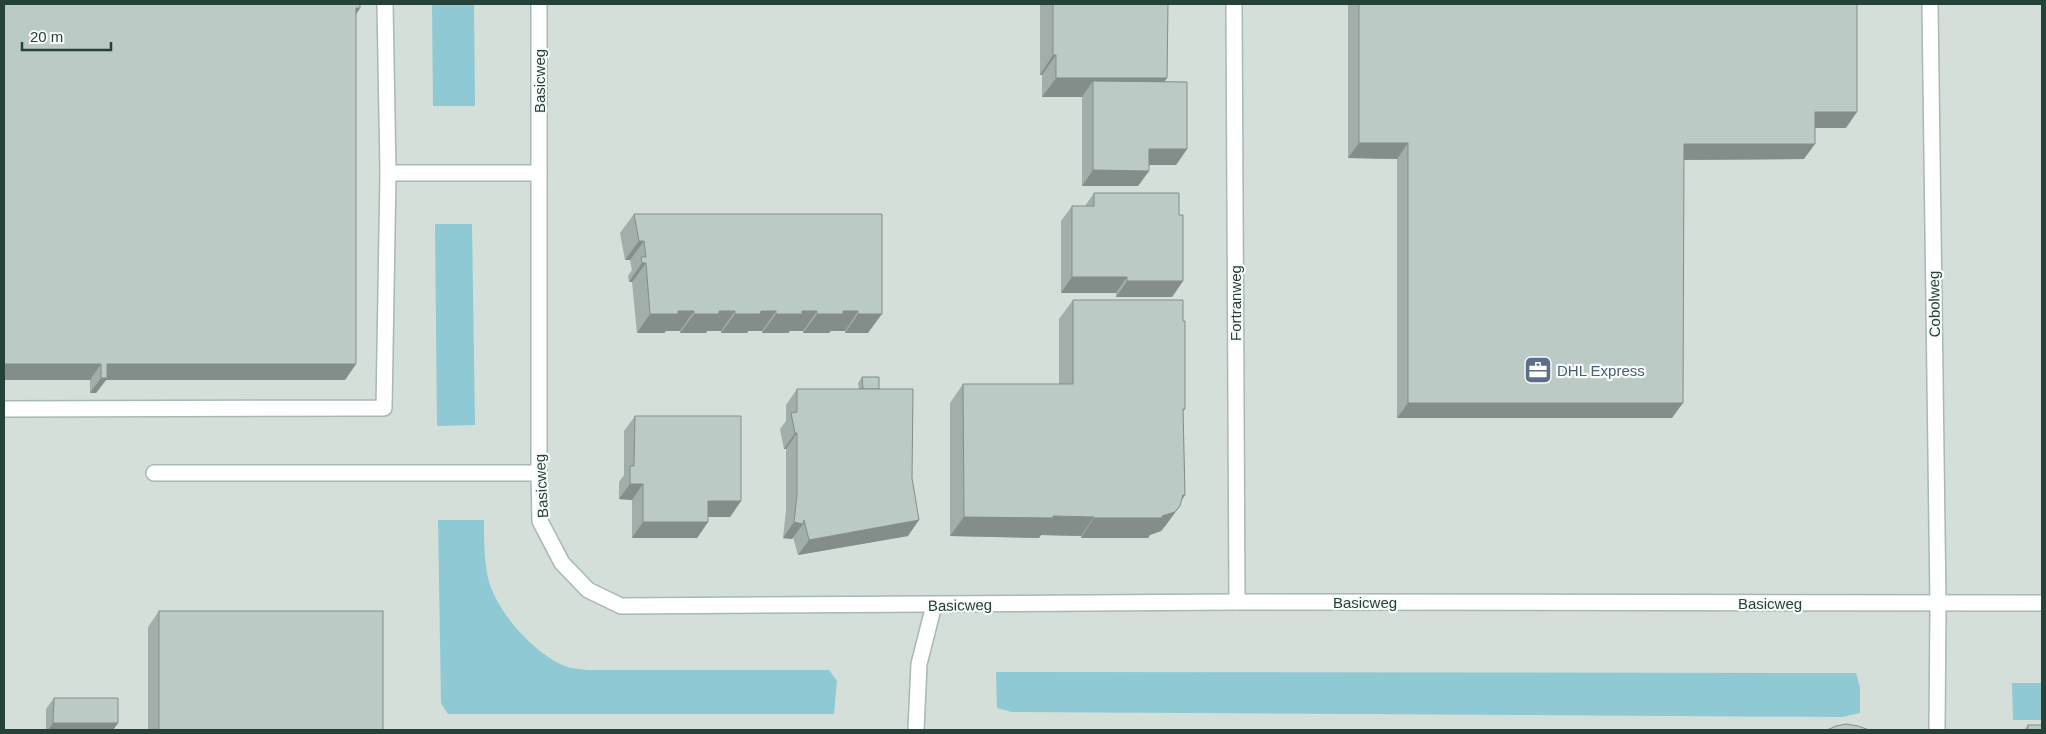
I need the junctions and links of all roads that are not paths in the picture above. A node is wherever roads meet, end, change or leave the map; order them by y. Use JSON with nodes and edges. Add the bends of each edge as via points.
{"nodes":[{"id":1,"x":386,"y":4,"type":"edge"},
{"id":2,"x":539,"y":4,"type":"edge"},
{"id":3,"x":1234,"y":4,"type":"edge"},
{"id":4,"x":1930,"y":4,"type":"edge"},
{"id":5,"x":388,"y":173,"type":"junction"},
{"id":6,"x":540,"y":173,"type":"junction"},
{"id":7,"x":4,"y":409,"type":"edge"},
{"id":8,"x":154,"y":473,"type":"dead end"},
{"id":9,"x":538,"y":473,"type":"junction"},
{"id":10,"x":1237,"y":602,"type":"junction"},
{"id":11,"x":2042,"y":603,"type":"edge"},
{"id":12,"x":1938,"y":604,"type":"junction"},
{"id":13,"x":934,"y":605,"type":"junction"},
{"id":14,"x":916,"y":730,"type":"edge"},
{"id":15,"x":1937,"y":730,"type":"edge"}],
"edges":[{"from":1,"to":5,"type":"street"},
{"from":2,"to":6,"type":"street","name":"Basicweg"},
{"from":3,"to":10,"type":"street","name":"Fortranweg"},
{"from":4,"to":12,"type":"street","name":"Cobolweg"},
{"from":5,"to":6,"type":"street"},
{"from":5,"to":7,"type":"street","via":[[384,408]]},
{"from":6,"to":9,"type":"street","name":"Basicweg"},
{"from":8,"to":9,"type":"street"},
{"from":9,"to":13,"type":"street","name":"Basicweg","via":[[540,521],[562,563],[588,590],[621,606]]},
{"from":10,"to":12,"type":"street","name":"Basicweg"},
{"from":10,"to":13,"type":"street","name":"Basicweg"},
{"from":11,"to":12,"type":"street","name":"Basicweg"},
{"from":12,"to":15,"type":"street","name":"Cobolweg"},
{"from":13,"to":14,"type":"street","via":[[919,664]]}]}
